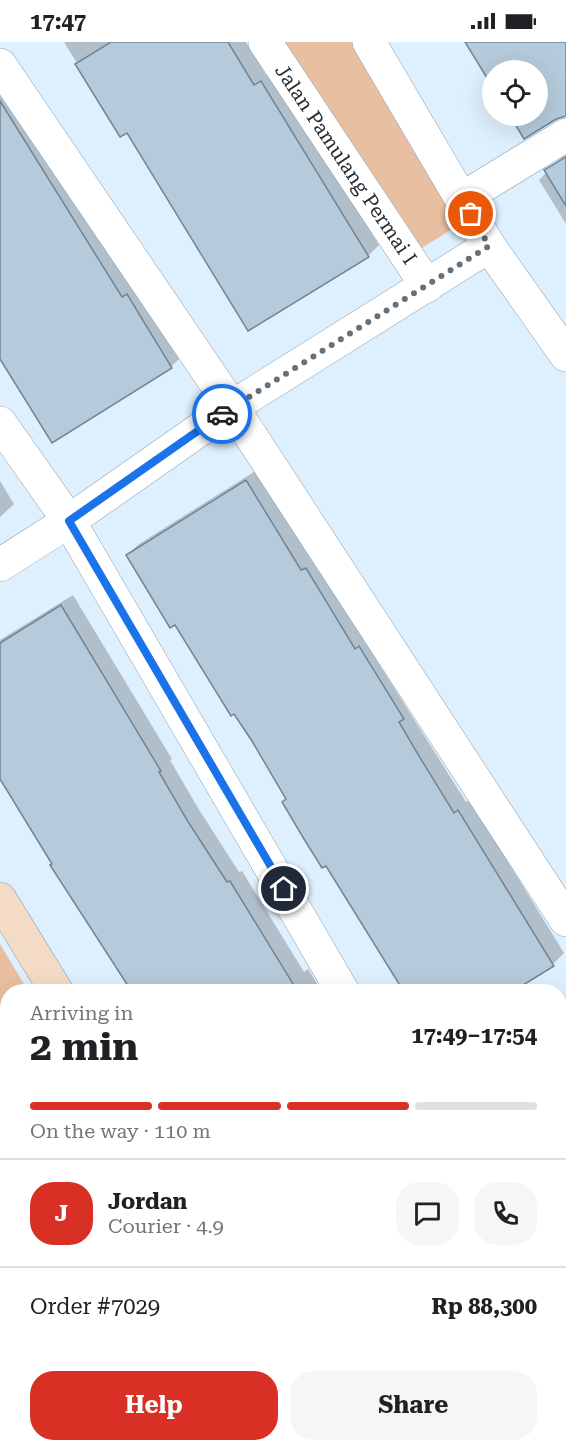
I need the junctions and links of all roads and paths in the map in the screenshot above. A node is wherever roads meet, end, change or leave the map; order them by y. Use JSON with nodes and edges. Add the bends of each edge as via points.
{"nodes":[{"id":1,"x":265,"y":42,"type":"edge"},
{"id":2,"x":369,"y":42,"type":"edge"},
{"id":3,"x":0,"y":65,"type":"edge"},
{"id":4,"x":566,"y":135,"type":"edge"},
{"id":5,"x":463,"y":198,"type":"junction"},
{"id":6,"x":489,"y":246,"type":"junction"},
{"id":7,"x":427,"y":286,"type":"junction"},
{"id":8,"x":566,"y":355,"type":"edge"},
{"id":9,"x":232,"y":407,"type":"junction"},
{"id":10,"x":0,"y":423,"type":"edge"},
{"id":11,"x":69,"y":521,"type":"junction"},
{"id":12,"x":0,"y":565,"type":"edge"},
{"id":13,"x":0,"y":899,"type":"edge"},
{"id":14,"x":566,"y":920,"type":"edge"},
{"id":15,"x":52,"y":984,"type":"edge"},
{"id":16,"x":338,"y":984,"type":"edge"}],
"edges":[{"from":1,"to":7,"type":"street","name":"Jalan Pamulang Permai I"},
{"from":2,"to":5,"type":"street"},
{"from":3,"to":9,"type":"street"},
{"from":4,"to":5,"type":"street"},
{"from":5,"to":6,"type":"street"},
{"from":6,"to":7,"type":"street"},
{"from":6,"to":8,"type":"street"},
{"from":7,"to":9,"type":"street"},
{"from":9,"to":11,"type":"street"},
{"from":9,"to":14,"type":"street"},
{"from":10,"to":11,"type":"street"},
{"from":11,"to":12,"type":"street"},
{"from":11,"to":16,"type":"street"},
{"from":13,"to":15,"type":"street"}]}
